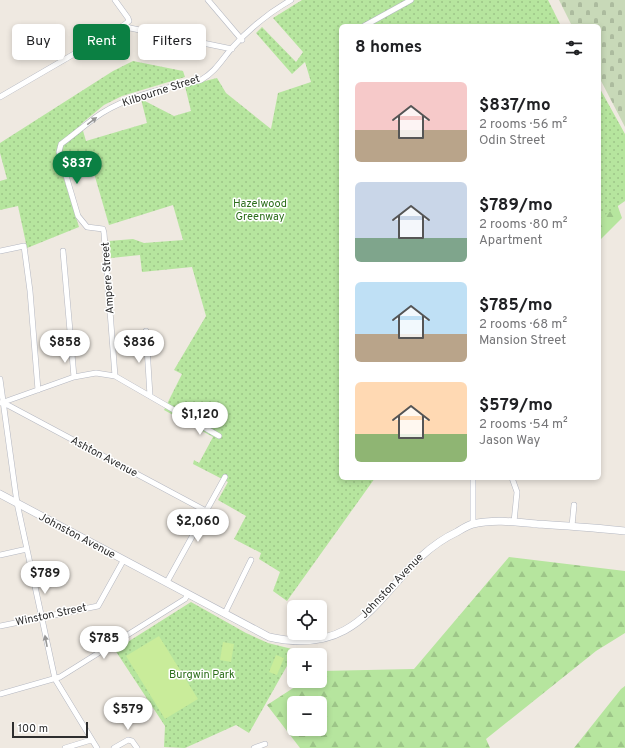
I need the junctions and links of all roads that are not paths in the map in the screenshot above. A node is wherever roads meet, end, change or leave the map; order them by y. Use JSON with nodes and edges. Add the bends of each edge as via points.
{"nodes":[{"id":1,"x":115,"y":0,"type":"edge"},
{"id":2,"x":208,"y":0,"type":"edge"},
{"id":3,"x":290,"y":0,"type":"edge"},
{"id":4,"x":411,"y":0,"type":"edge"},
{"id":5,"x":125,"y":24,"type":"edge"},
{"id":6,"x":368,"y":24,"type":"edge"},
{"id":7,"x":130,"y":28,"type":"edge"},
{"id":8,"x":242,"y":40,"type":"junction"},
{"id":9,"x":232,"y":49,"type":"junction"},
{"id":10,"x":73,"y":55,"type":"edge"},
{"id":11,"x":0,"y":97,"type":"edge"},
{"id":12,"x":103,"y":229,"type":"joint"},
{"id":13,"x":0,"y":251,"type":"edge"},
{"id":14,"x":63,"y":251,"type":"dead end"},
{"id":15,"x":146,"y":331,"type":"dead end"},
{"id":16,"x":115,"y":376,"type":"junction"},
{"id":17,"x":74,"y":377,"type":"junction"},
{"id":18,"x":0,"y":380,"type":"edge"},
{"id":19,"x":38,"y":390,"type":"junction"},
{"id":20,"x":150,"y":396,"type":"junction"},
{"id":21,"x":1,"y":403,"type":"edge"},
{"id":22,"x":219,"y":436,"type":"dead end"},
{"id":23,"x":225,"y":477,"type":"dead end"},
{"id":24,"x":473,"y":480,"type":"edge"},
{"id":25,"x":513,"y":480,"type":"edge"},
{"id":26,"x":0,"y":494,"type":"edge"},
{"id":27,"x":17,"y":503,"type":"junction"},
{"id":28,"x":574,"y":505,"type":"dead end"},
{"id":29,"x":206,"y":511,"type":"junction"},
{"id":30,"x":514,"y":522,"type":"junction"},
{"id":31,"x":472,"y":524,"type":"junction"},
{"id":32,"x":572,"y":526,"type":"junction"},
{"id":33,"x":625,"y":531,"type":"edge"},
{"id":34,"x":27,"y":549,"type":"junction"},
{"id":35,"x":0,"y":555,"type":"edge"},
{"id":36,"x":123,"y":560,"type":"junction"},
{"id":37,"x":251,"y":560,"type":"dead end"},
{"id":38,"x":167,"y":582,"type":"junction"},
{"id":39,"x":188,"y":594,"type":"junction"},
{"id":40,"x":225,"y":613,"type":"junction"},
{"id":41,"x":41,"y":617,"type":"junction"},
{"id":42,"x":0,"y":626,"type":"edge"},
{"id":43,"x":55,"y":679,"type":"junction"},
{"id":44,"x":0,"y":694,"type":"edge"},
{"id":45,"x":91,"y":740,"type":"junction"},
{"id":46,"x":265,"y":744,"type":"dead end"},
{"id":47,"x":65,"y":748,"type":"edge"},
{"id":48,"x":97,"y":748,"type":"edge"},
{"id":49,"x":114,"y":748,"type":"edge"},
{"id":50,"x":137,"y":748,"type":"edge"},
{"id":51,"x":254,"y":748,"type":"edge"}],
"edges":[{"from":1,"to":5,"type":"street","via":[[128,18],[129,21]]},
{"from":2,"to":8,"type":"street"},
{"from":3,"to":8,"type":"street","name":"Kilbourne Street","via":[[272,11]]},
{"from":4,"to":6,"type":"street"},
{"from":7,"to":9,"type":"street"},
{"from":8,"to":9,"type":"street","name":"Kilbourne Street"},
{"from":12,"to":9,"type":"street","name":"Kilbourne Street","one_way":true,"via":[[87,227],[78,216],[59,152],[61,144],[119,104],[139,96],[201,80],[210,75]]},
{"from":10,"to":11,"type":"street"},
{"from":12,"to":16,"type":"street","name":"Ampere Street"},
{"from":13,"to":19,"type":"street","via":[[24,246]]},
{"from":14,"to":17,"type":"street"},
{"from":15,"to":20,"type":"street"},
{"from":16,"to":17,"type":"street","via":[[96,373]]},
{"from":16,"to":20,"type":"street"},
{"from":17,"to":19,"type":"street"},
{"from":18,"to":21,"type":"street"},
{"from":19,"to":21,"type":"street"},
{"from":20,"to":22,"type":"street"},
{"from":21,"to":27,"type":"street"},
{"from":21,"to":29,"type":"street","name":"Ashton Avenue"},
{"from":23,"to":29,"type":"street"},
{"from":24,"to":31,"type":"street"},
{"from":25,"to":30,"type":"street","via":[[517,492]]},
{"from":26,"to":27,"type":"street","name":"Johnston Avenue"},
{"from":27,"to":34,"type":"street"},
{"from":27,"to":36,"type":"street","name":"Johnston Avenue"},
{"from":28,"to":32,"type":"street"},
{"from":29,"to":38,"type":"street"},
{"from":30,"to":31,"type":"street","name":"Johnston Avenue"},
{"from":30,"to":32,"type":"street","name":"Johnston Avenue"},
{"from":31,"to":40,"type":"street","name":"Johnston Avenue","via":[[445,537],[424,553],[364,618],[345,631],[320,639],[287,641],[269,637]]},
{"from":32,"to":33,"type":"street","name":"Johnston Avenue"},
{"from":34,"to":35,"type":"street"},
{"from":34,"to":41,"type":"street"},
{"from":36,"to":38,"type":"street","name":"Johnston Avenue"},
{"from":36,"to":41,"type":"street","name":"Winston Street","via":[[98,606]]},
{"from":37,"to":40,"type":"street"},
{"from":38,"to":39,"type":"street","name":"Johnston Avenue"},
{"from":39,"to":40,"type":"street","name":"Johnston Avenue"},
{"from":39,"to":43,"type":"street","via":[[186,599]]},
{"from":41,"to":42,"type":"street","name":"Winston Street"},
{"from":43,"to":41,"type":"street","one_way":true},
{"from":43,"to":44,"type":"street"},
{"from":43,"to":45,"type":"street"},
{"from":45,"to":47,"type":"street"},
{"from":45,"to":48,"type":"street"},
{"from":46,"to":51,"type":"street"},
{"from":49,"to":50,"type":"street","via":[[129,740],[134,742]]}]}
